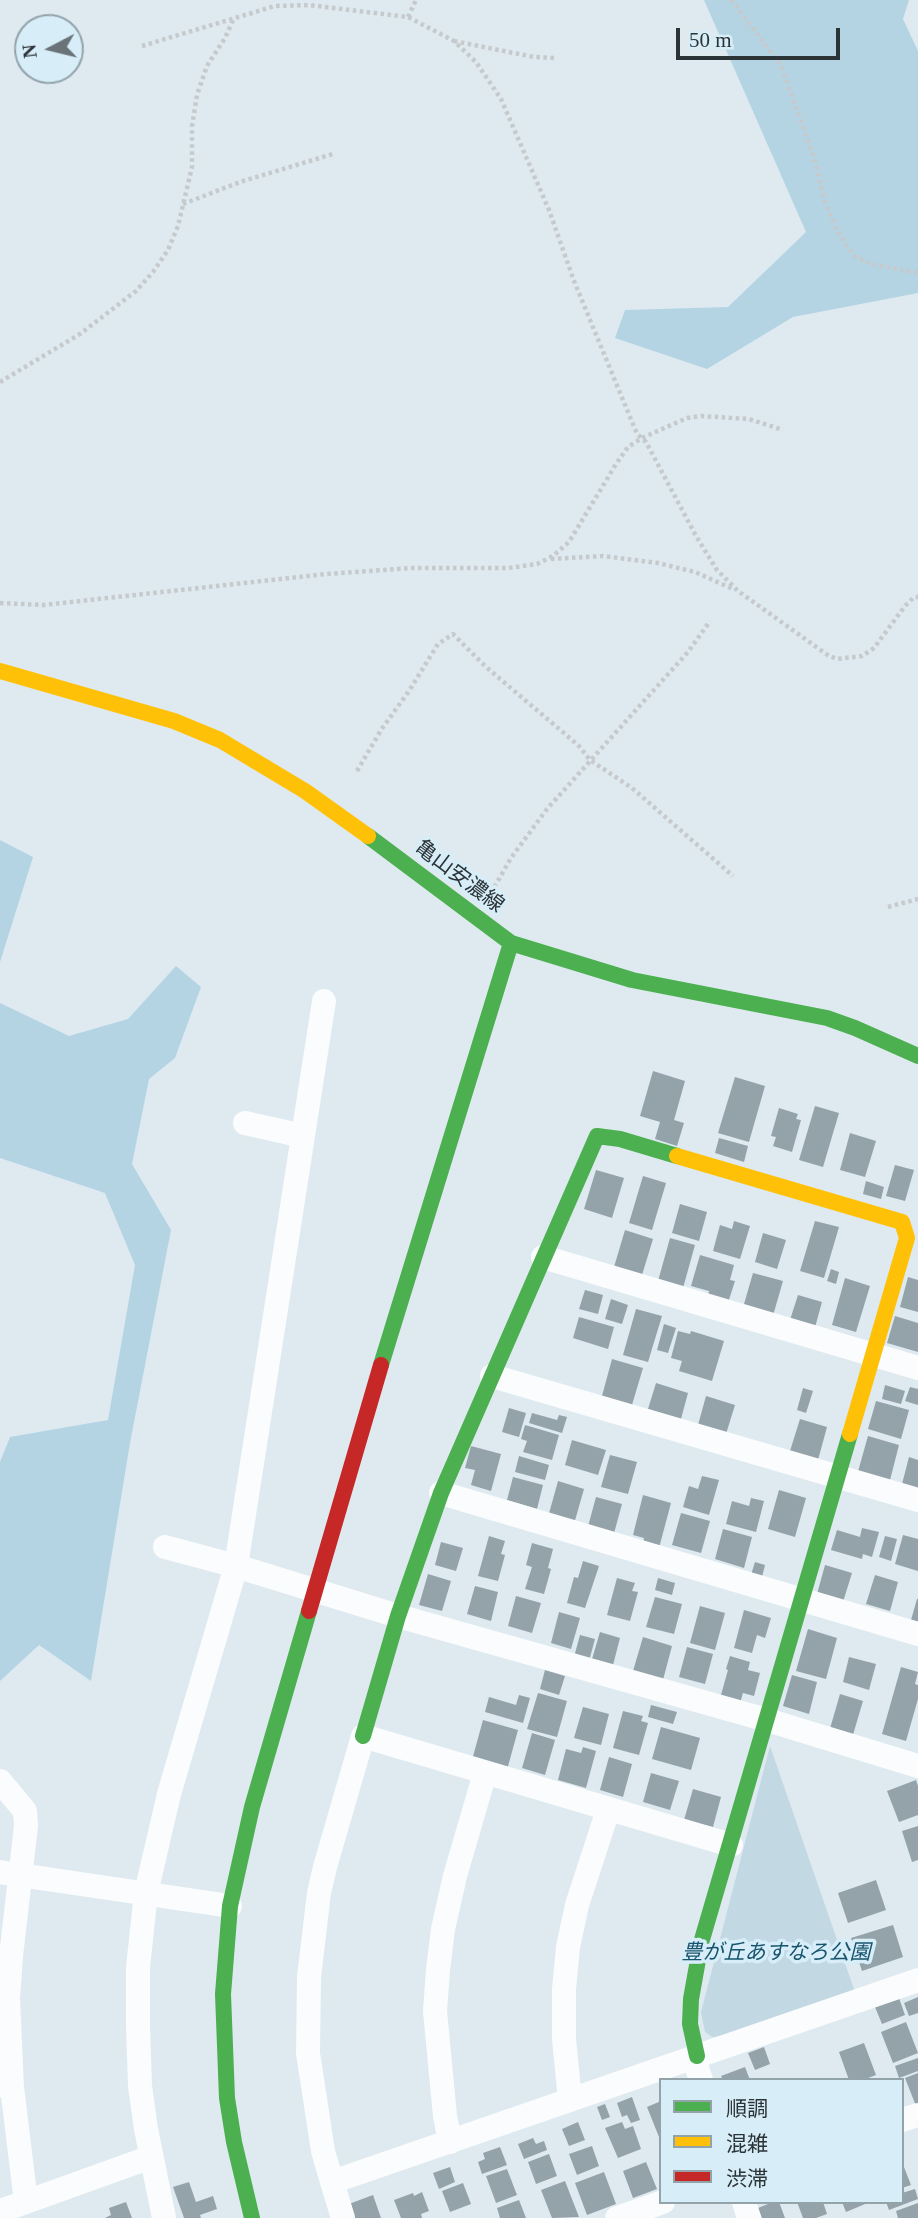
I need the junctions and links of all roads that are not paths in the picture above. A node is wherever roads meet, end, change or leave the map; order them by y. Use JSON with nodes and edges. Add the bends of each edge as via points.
{"nodes":[{"id":1,"x":0,"y":671,"type":"edge"},
{"id":2,"x":511,"y":943,"type":"junction"},
{"id":3,"x":324,"y":1001,"type":"dead end"},
{"id":4,"x":918,"y":1056,"type":"edge"},
{"id":5,"x":245,"y":1123,"type":"dead end"},
{"id":6,"x":303,"y":1136,"type":"junction"},
{"id":7,"x":542,"y":1257,"type":"junction"},
{"id":8,"x":873,"y":1355,"type":"junction"},
{"id":9,"x":918,"y":1368,"type":"edge"},
{"id":10,"x":492,"y":1376,"type":"junction"},
{"id":11,"x":837,"y":1476,"type":"junction"},
{"id":12,"x":441,"y":1493,"type":"junction"},
{"id":13,"x":918,"y":1500,"type":"edge"},
{"id":14,"x":165,"y":1547,"type":"dead end"},
{"id":15,"x":236,"y":1566,"type":"junction"},
{"id":16,"x":316,"y":1590,"type":"junction"},
{"id":17,"x":801,"y":1600,"type":"junction"},
{"id":18,"x":398,"y":1616,"type":"junction"},
{"id":19,"x":918,"y":1634,"type":"edge"},
{"id":20,"x":767,"y":1720,"type":"junction"},
{"id":21,"x":363,"y":1736,"type":"junction"},
{"id":22,"x":918,"y":1766,"type":"edge"},
{"id":23,"x":485,"y":1773,"type":"junction"},
{"id":24,"x":3,"y":1787,"type":"edge"},
{"id":25,"x":608,"y":1810,"type":"junction"},
{"id":26,"x":730,"y":1845,"type":"junction"},
{"id":27,"x":10,"y":1873,"type":"edge"},
{"id":28,"x":146,"y":1893,"type":"junction"},
{"id":29,"x":230,"y":1906,"type":"junction"},
{"id":30,"x":5,"y":1955,"type":"edge"},
{"id":31,"x":918,"y":1980,"type":"edge"},
{"id":32,"x":697,"y":2064,"type":"edge"},
{"id":33,"x":6,"y":2086,"type":"edge"},
{"id":34,"x":570,"y":2100,"type":"junction"},
{"id":35,"x":450,"y":2142,"type":"junction"},
{"id":36,"x":151,"y":2157,"type":"junction"},
{"id":37,"x":331,"y":2182,"type":"junction"},
{"id":38,"x":26,"y":2202,"type":"junction"},
{"id":39,"x":659,"y":2203,"type":"edge"},
{"id":40,"x":0,"y":2211,"type":"edge"},
{"id":41,"x":164,"y":2218,"type":"edge"},
{"id":42,"x":251,"y":2218,"type":"edge"},
{"id":43,"x":343,"y":2218,"type":"edge"},
{"id":44,"x":617,"y":2218,"type":"edge"}],
"edges":[{"from":1,"to":2,"type":"street","name":"亀山安濃線","via":[[174,721],[219,740],[305,791]]},
{"from":2,"to":4,"type":"street","name":"亀山安濃線","via":[[632,980],[827,1018]]},
{"from":2,"to":16,"type":"street"},
{"from":3,"to":6,"type":"street"},
{"from":5,"to":6,"type":"street"},
{"from":6,"to":15,"type":"street"},
{"from":7,"to":8,"type":"street"},
{"from":7,"to":8,"type":"street","via":[[597,1136],[902,1222],[907,1238]]},
{"from":7,"to":10,"type":"street"},
{"from":8,"to":9,"type":"street"},
{"from":8,"to":11,"type":"street"},
{"from":10,"to":11,"type":"street"},
{"from":10,"to":12,"type":"street"},
{"from":11,"to":13,"type":"street"},
{"from":11,"to":17,"type":"street"},
{"from":12,"to":17,"type":"street"},
{"from":12,"to":18,"type":"street"},
{"from":14,"to":15,"type":"street"},
{"from":15,"to":16,"type":"street"},
{"from":15,"to":28,"type":"street","via":[[169,1794]]},
{"from":16,"to":18,"type":"street"},
{"from":16,"to":29,"type":"street","via":[[252,1807]]},
{"from":17,"to":19,"type":"street"},
{"from":17,"to":20,"type":"street"},
{"from":18,"to":20,"type":"street"},
{"from":18,"to":21,"type":"street"},
{"from":20,"to":22,"type":"street"},
{"from":20,"to":26,"type":"street"},
{"from":21,"to":23,"type":"street"},
{"from":21,"to":37,"type":"street","via":[[324,1867],[309,1977],[308,2053]]},
{"from":23,"to":25,"type":"street"},
{"from":23,"to":35,"type":"street","via":[[455,1876],[438,1970],[435,2011]]},
{"from":24,"to":27,"type":"street","via":[[25,1811],[26,1826]]},
{"from":25,"to":26,"type":"street"},
{"from":25,"to":34,"type":"street","via":[[568,1947],[564,2039]]},
{"from":26,"to":32,"type":"street","via":[[694,1972],[690,2024]]},
{"from":27,"to":28,"type":"street"},
{"from":27,"to":30,"type":"street"},
{"from":28,"to":29,"type":"street"},
{"from":28,"to":36,"type":"street","via":[[138,1967],[138,2027],[140,2086]]},
{"from":29,"to":42,"type":"street","via":[[222,1994],[224,2055],[234,2142]]},
{"from":30,"to":33,"type":"street"},
{"from":31,"to":32,"type":"street"},
{"from":32,"to":34,"type":"street"},
{"from":33,"to":38,"type":"street"},
{"from":34,"to":35,"type":"street"},
{"from":35,"to":37,"type":"street"},
{"from":36,"to":38,"type":"street"},
{"from":36,"to":41,"type":"street"},
{"from":37,"to":43,"type":"street"},
{"from":38,"to":40,"type":"street"},
{"from":39,"to":44,"type":"street"}]}
